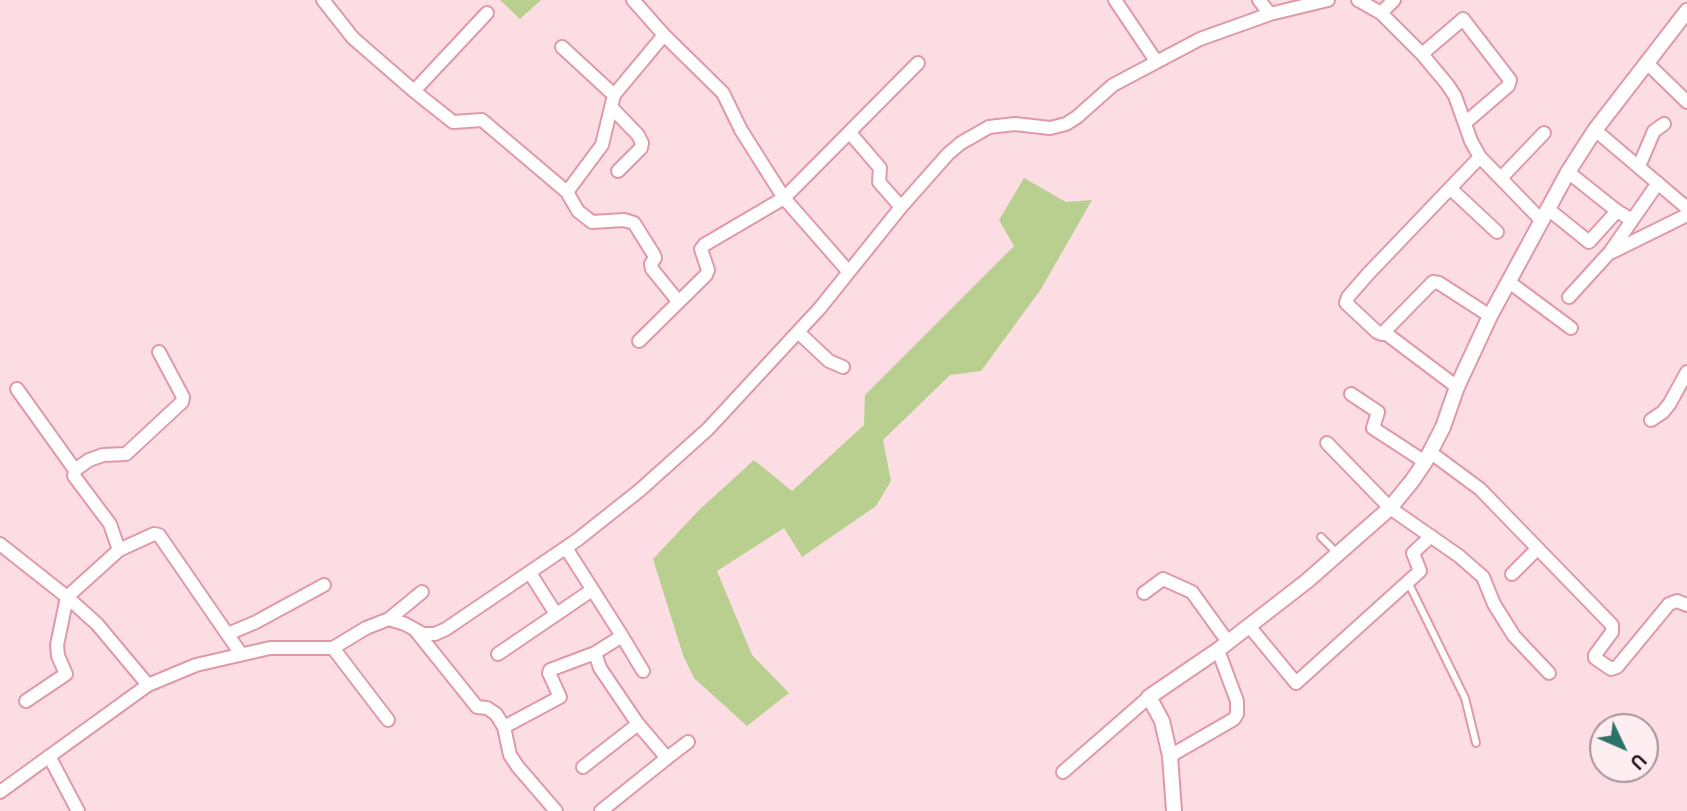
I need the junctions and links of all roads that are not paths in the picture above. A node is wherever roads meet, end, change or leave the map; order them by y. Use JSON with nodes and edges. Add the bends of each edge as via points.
{"nodes":[{"id":1,"x":323,"y":0,"type":"edge"},
{"id":2,"x":633,"y":0,"type":"edge"},
{"id":3,"x":1115,"y":0,"type":"edge"},
{"id":4,"x":1259,"y":0,"type":"edge"},
{"id":5,"x":1328,"y":0,"type":"edge"},
{"id":6,"x":1358,"y":0,"type":"edge"},
{"id":7,"x":1394,"y":0,"type":"edge"},
{"id":8,"x":1687,"y":11,"type":"edge"},
{"id":9,"x":487,"y":13,"type":"dead end"},
{"id":10,"x":1381,"y":13,"type":"junction"},
{"id":11,"x":1270,"y":15,"type":"junction"},
{"id":12,"x":664,"y":35,"type":"junction"},
{"id":13,"x":562,"y":47,"type":"dead end"},
{"id":14,"x":1422,"y":54,"type":"junction"},
{"id":15,"x":1158,"y":60,"type":"junction"},
{"id":16,"x":918,"y":63,"type":"dead end"},
{"id":17,"x":1648,"y":64,"type":"junction"},
{"id":18,"x":414,"y":91,"type":"junction"},
{"id":19,"x":613,"y":101,"type":"junction"},
{"id":20,"x":1687,"y":102,"type":"edge"},
{"id":21,"x":1465,"y":122,"type":"junction"},
{"id":22,"x":1664,"y":124,"type":"dead end"},
{"id":23,"x":1595,"y":130,"type":"junction"},
{"id":24,"x":850,"y":133,"type":"junction"},
{"id":25,"x":1544,"y":133,"type":"dead end"},
{"id":26,"x":1480,"y":157,"type":"junction"},
{"id":27,"x":1639,"y":166,"type":"junction"},
{"id":28,"x":618,"y":171,"type":"dead end"},
{"id":29,"x":1568,"y":172,"type":"junction"},
{"id":30,"x":1501,"y":178,"type":"junction"},
{"id":31,"x":1658,"y":183,"type":"junction"},
{"id":32,"x":1451,"y":189,"type":"junction"},
{"id":33,"x":567,"y":192,"type":"junction"},
{"id":34,"x":784,"y":198,"type":"junction"},
{"id":35,"x":901,"y":207,"type":"junction"},
{"id":36,"x":1687,"y":208,"type":"edge"},
{"id":37,"x":1617,"y":211,"type":"junction"},
{"id":38,"x":1545,"y":215,"type":"junction"},
{"id":39,"x":1687,"y":215,"type":"edge"},
{"id":40,"x":1632,"y":220,"type":"junction"},
{"id":41,"x":1497,"y":232,"type":"dead end"},
{"id":42,"x":1610,"y":252,"type":"junction"},
{"id":43,"x":848,"y":271,"type":"junction"},
{"id":44,"x":1509,"y":282,"type":"junction"},
{"id":45,"x":1569,"y":297,"type":"dead end"},
{"id":46,"x":678,"y":301,"type":"junction"},
{"id":47,"x":1490,"y":316,"type":"junction"},
{"id":48,"x":1571,"y":328,"type":"dead end"},
{"id":49,"x":798,"y":332,"type":"junction"},
{"id":50,"x":1384,"y":332,"type":"junction"},
{"id":51,"x":639,"y":341,"type":"dead end"},
{"id":52,"x":159,"y":352,"type":"dead end"},
{"id":53,"x":843,"y":367,"type":"dead end"},
{"id":54,"x":1687,"y":372,"type":"edge"},
{"id":55,"x":1457,"y":387,"type":"junction"},
{"id":56,"x":17,"y":389,"type":"dead end"},
{"id":57,"x":1350,"y":394,"type":"dead end"},
{"id":58,"x":1651,"y":420,"type":"dead end"},
{"id":59,"x":1327,"y":443,"type":"dead end"},
{"id":60,"x":1428,"y":457,"type":"junction"},
{"id":61,"x":75,"y":470,"type":"junction"},
{"id":62,"x":1390,"y":508,"type":"junction"},
{"id":63,"x":1431,"y":536,"type":"junction"},
{"id":64,"x":1321,"y":537,"type":"dead end"},
{"id":65,"x":0,"y":544,"type":"edge"},
{"id":66,"x":566,"y":548,"type":"junction"},
{"id":67,"x":1537,"y":549,"type":"junction"},
{"id":68,"x":119,"y":550,"type":"junction"},
{"id":69,"x":1337,"y":553,"type":"junction"},
{"id":70,"x":530,"y":573,"type":"junction"},
{"id":71,"x":1512,"y":574,"type":"dead end"},
{"id":72,"x":1408,"y":582,"type":"junction"},
{"id":73,"x":324,"y":585,"type":"dead end"},
{"id":74,"x":592,"y":590,"type":"junction"},
{"id":75,"x":422,"y":592,"type":"dead end"},
{"id":76,"x":1144,"y":593,"type":"dead end"},
{"id":77,"x":67,"y":597,"type":"junction"},
{"id":78,"x":1687,"y":605,"type":"edge"},
{"id":79,"x":556,"y":614,"type":"junction"},
{"id":80,"x":388,"y":619,"type":"junction"},
{"id":81,"x":1249,"y":626,"type":"junction"},
{"id":82,"x":416,"y":631,"type":"junction"},
{"id":83,"x":228,"y":634,"type":"junction"},
{"id":84,"x":622,"y":636,"type":"junction"},
{"id":85,"x":1223,"y":646,"type":"junction"},
{"id":86,"x":333,"y":648,"type":"junction"},
{"id":87,"x":594,"y":653,"type":"junction"},
{"id":88,"x":241,"y":654,"type":"junction"},
{"id":89,"x":498,"y":654,"type":"dead end"},
{"id":90,"x":643,"y":670,"type":"dead end"},
{"id":91,"x":1549,"y":673,"type":"dead end"},
{"id":92,"x":148,"y":685,"type":"junction"},
{"id":93,"x":1149,"y":697,"type":"junction"},
{"id":94,"x":26,"y":701,"type":"dead end"},
{"id":95,"x":388,"y":720,"type":"dead end"},
{"id":96,"x":638,"y":724,"type":"junction"},
{"id":97,"x":504,"y":727,"type":"junction"},
{"id":98,"x":688,"y":742,"type":"dead end"},
{"id":99,"x":1476,"y":743,"type":"dead end"},
{"id":100,"x":1170,"y":756,"type":"junction"},
{"id":101,"x":50,"y":757,"type":"junction"},
{"id":102,"x":667,"y":758,"type":"junction"},
{"id":103,"x":583,"y":767,"type":"dead end"},
{"id":104,"x":1063,"y":772,"type":"dead end"},
{"id":105,"x":1,"y":789,"type":"edge"},
{"id":106,"x":78,"y":811,"type":"edge"},
{"id":107,"x":556,"y":811,"type":"edge"},
{"id":108,"x":601,"y":811,"type":"edge"},
{"id":109,"x":1174,"y":811,"type":"edge"}],
"edges":[{"from":1,"to":18,"type":"street","via":[[353,38]]},
{"from":2,"to":12,"type":"street"},
{"from":3,"to":15,"type":"street"},
{"from":4,"to":11,"type":"street"},
{"from":5,"to":11,"type":"street"},
{"from":6,"to":10,"type":"street"},
{"from":7,"to":10,"type":"street"},
{"from":8,"to":17,"type":"street"},
{"from":9,"to":18,"type":"street"},
{"from":10,"to":14,"type":"street"},
{"from":11,"to":15,"type":"street","via":[[1200,39]]},
{"from":12,"to":19,"type":"street"},
{"from":12,"to":34,"type":"street","via":[[723,93]]},
{"from":13,"to":19,"type":"street"},
{"from":14,"to":21,"type":"street","via":[[1455,96]]},
{"from":14,"to":21,"type":"street","via":[[1463,19],[1510,80]]},
{"from":15,"to":35,"type":"street","via":[[1113,85],[1066,124],[1042,128],[1015,124],[980,132],[948,154]]},
{"from":16,"to":24,"type":"street"},
{"from":17,"to":20,"type":"street"},
{"from":17,"to":23,"type":"street"},
{"from":18,"to":33,"type":"street","via":[[453,122],[482,120]]},
{"from":19,"to":28,"type":"street","via":[[642,143]]},
{"from":19,"to":33,"type":"street","via":[[603,145]]},
{"from":21,"to":26,"type":"street"},
{"from":22,"to":27,"type":"street","via":[[1654,131]]},
{"from":23,"to":27,"type":"street"},
{"from":23,"to":29,"type":"street"},
{"from":24,"to":34,"type":"street"},
{"from":24,"to":35,"type":"street","via":[[880,167],[879,182]]},
{"from":25,"to":30,"type":"street"},
{"from":26,"to":30,"type":"street"},
{"from":26,"to":32,"type":"street"},
{"from":27,"to":31,"type":"street"},
{"from":29,"to":37,"type":"street"},
{"from":29,"to":38,"type":"street"},
{"from":30,"to":38,"type":"street"},
{"from":31,"to":36,"type":"street"},
{"from":31,"to":40,"type":"street"},
{"from":32,"to":41,"type":"street"},
{"from":32,"to":50,"type":"street","via":[[1346,300],[1377,332]]},
{"from":33,"to":46,"type":"street","via":[[578,211],[592,222],[634,223],[654,255],[652,270]]},
{"from":34,"to":43,"type":"street"},
{"from":34,"to":46,"type":"street","via":[[704,245],[701,249],[708,272]]},
{"from":35,"to":43,"type":"street"},
{"from":37,"to":38,"type":"street","via":[[1589,242]]},
{"from":37,"to":40,"type":"street"},
{"from":38,"to":44,"type":"street"},
{"from":39,"to":42,"type":"street"},
{"from":40,"to":42,"type":"street"},
{"from":42,"to":45,"type":"street"},
{"from":43,"to":49,"type":"street"},
{"from":44,"to":47,"type":"street"},
{"from":44,"to":48,"type":"street"},
{"from":46,"to":51,"type":"street"},
{"from":47,"to":50,"type":"street","via":[[1433,282]]},
{"from":47,"to":55,"type":"street"},
{"from":49,"to":53,"type":"street","via":[[829,361]]},
{"from":49,"to":66,"type":"street","via":[[708,429]]},
{"from":50,"to":55,"type":"street"},
{"from":52,"to":61,"type":"street","via":[[182,402],[126,454],[103,455]]},
{"from":54,"to":58,"type":"street","via":[[1670,403]]},
{"from":55,"to":60,"type":"street"},
{"from":56,"to":61,"type":"street"},
{"from":57,"to":60,"type":"street","via":[[1378,412],[1373,428]]},
{"from":59,"to":62,"type":"street"},
{"from":60,"to":62,"type":"street"},
{"from":60,"to":67,"type":"street","via":[[1480,489]]},
{"from":61,"to":68,"type":"street","via":[[74,476],[110,524]]},
{"from":62,"to":63,"type":"street"},
{"from":62,"to":69,"type":"street"},
{"from":63,"to":72,"type":"street","via":[[1413,553],[1421,570]]},
{"from":63,"to":91,"type":"street","via":[[1483,577],[1514,636]]},
{"from":64,"to":69,"type":"lane"},
{"from":65,"to":77,"type":"street"},
{"from":66,"to":70,"type":"street"},
{"from":66,"to":74,"type":"street"},
{"from":67,"to":71,"type":"street"},
{"from":67,"to":78,"type":"street","via":[[1612,625],[1595,655],[1611,669],[1669,604]]},
{"from":68,"to":77,"type":"street"},
{"from":68,"to":83,"type":"street","via":[[159,535]]},
{"from":69,"to":81,"type":"street"},
{"from":70,"to":79,"type":"street"},
{"from":70,"to":82,"type":"street","via":[[446,629],[429,635]]},
{"from":72,"to":81,"type":"street","via":[[1296,683]]},
{"from":72,"to":99,"type":"lane","via":[[1465,698]]},
{"from":73,"to":83,"type":"street"},
{"from":74,"to":79,"type":"street"},
{"from":74,"to":84,"type":"street"},
{"from":75,"to":80,"type":"street"},
{"from":76,"to":85,"type":"street","via":[[1163,579],[1192,592]]},
{"from":77,"to":92,"type":"street","via":[[97,624]]},
{"from":77,"to":94,"type":"street","via":[[57,645],[65,677]]},
{"from":79,"to":89,"type":"street"},
{"from":80,"to":82,"type":"street"},
{"from":80,"to":86,"type":"street"},
{"from":81,"to":85,"type":"street"},
{"from":82,"to":97,"type":"street","via":[[477,707],[496,714]]},
{"from":83,"to":88,"type":"street"},
{"from":84,"to":87,"type":"street"},
{"from":84,"to":90,"type":"street"},
{"from":85,"to":93,"type":"street"},
{"from":85,"to":100,"type":"street","via":[[1237,714]]},
{"from":86,"to":88,"type":"street","via":[[270,648]]},
{"from":86,"to":95,"type":"street"},
{"from":87,"to":96,"type":"street"},
{"from":87,"to":97,"type":"street","via":[[550,670],[560,697]]},
{"from":88,"to":92,"type":"street","via":[[196,665]]},
{"from":92,"to":101,"type":"street"},
{"from":93,"to":100,"type":"street","via":[[1162,721]]},
{"from":93,"to":104,"type":"street"},
{"from":96,"to":102,"type":"street"},
{"from":96,"to":103,"type":"street"},
{"from":97,"to":107,"type":"street","via":[[510,755]]},
{"from":98,"to":102,"type":"street"},
{"from":100,"to":109,"type":"street"},
{"from":101,"to":105,"type":"street"},
{"from":101,"to":106,"type":"street"},
{"from":102,"to":108,"type":"street"}]}
